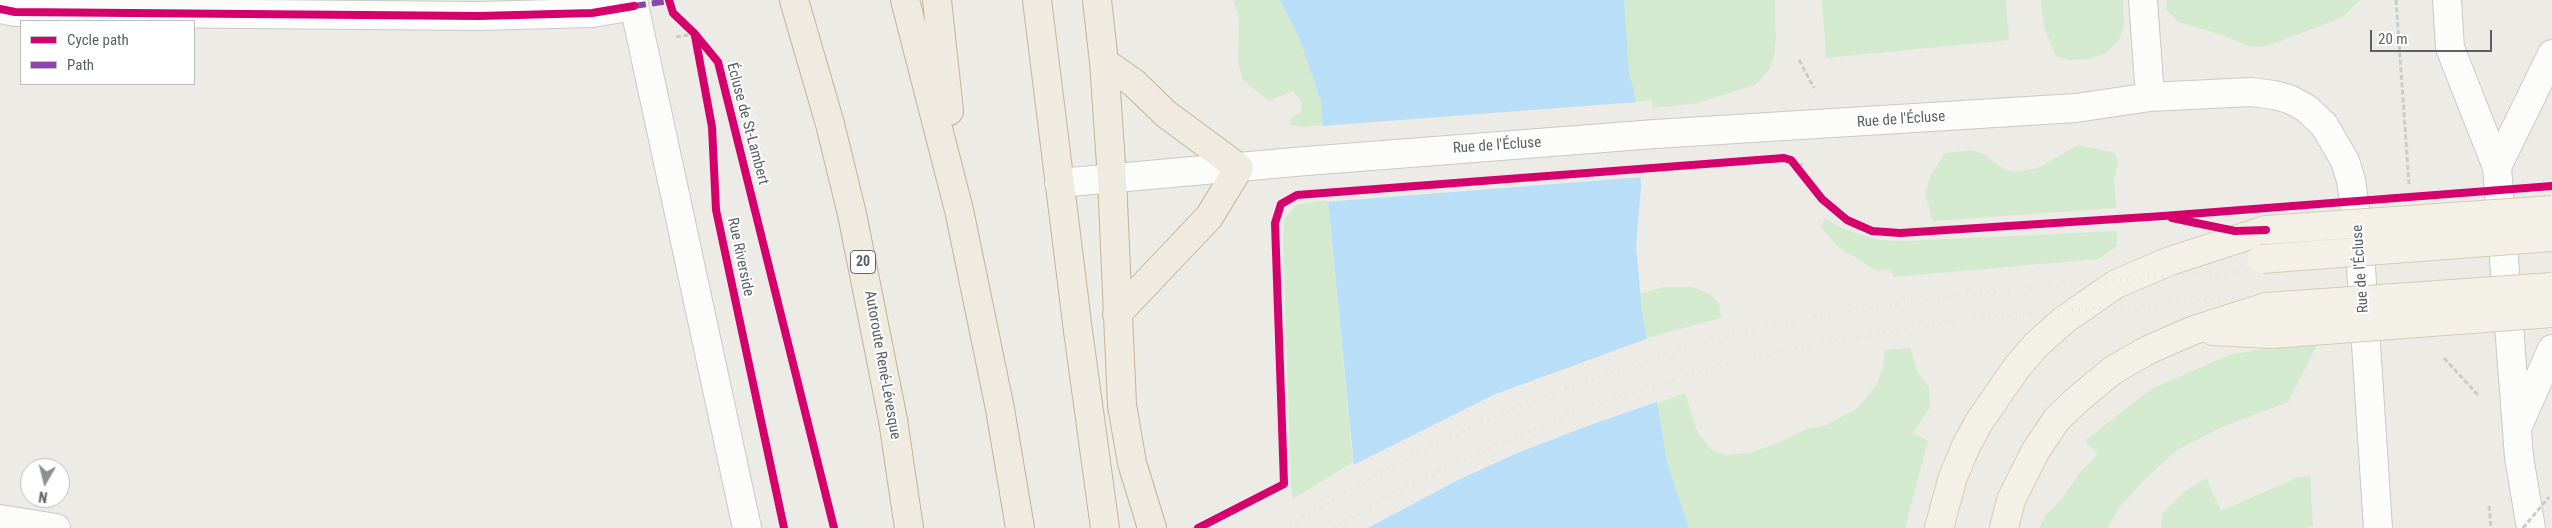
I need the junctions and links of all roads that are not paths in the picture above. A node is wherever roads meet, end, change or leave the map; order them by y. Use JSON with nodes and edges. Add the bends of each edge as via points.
{"nodes":[{"id":1,"x":794,"y":0,"type":"edge"},
{"id":2,"x":906,"y":0,"type":"edge"},
{"id":3,"x":937,"y":0,"type":"edge"},
{"id":4,"x":1037,"y":0,"type":"edge"},
{"id":5,"x":1097,"y":0,"type":"edge"},
{"id":6,"x":2143,"y":0,"type":"edge"},
{"id":7,"x":2447,"y":0,"type":"edge"},
{"id":8,"x":634,"y":3,"type":"edge"},
{"id":9,"x":0,"y":9,"type":"edge"},
{"id":10,"x":2552,"y":54,"type":"edge"},
{"id":11,"x":1104,"y":62,"type":"junction"},
{"id":12,"x":2150,"y":97,"type":"junction"},
{"id":13,"x":2497,"y":167,"type":"junction"},
{"id":14,"x":1239,"y":168,"type":"junction"},
{"id":15,"x":1112,"y":179,"type":"junction"},
{"id":16,"x":1059,"y":183,"type":"junction"},
{"id":17,"x":959,"y":210,"type":"junction"},
{"id":18,"x":2552,"y":210,"type":"edge"},
{"id":19,"x":2552,"y":237,"type":"edge"},
{"id":20,"x":2208,"y":248,"type":"junction"},
{"id":21,"x":2552,"y":286,"type":"edge"},
{"id":22,"x":2552,"y":313,"type":"edge"},
{"id":23,"x":1117,"y":314,"type":"junction"},
{"id":24,"x":2194,"y":330,"type":"junction"},
{"id":25,"x":2552,"y":349,"type":"edge"},
{"id":26,"x":2517,"y":429,"type":"junction"},
{"id":27,"x":0,"y":519,"type":"edge"},
{"id":28,"x":56,"y":528,"type":"edge"},
{"id":29,"x":748,"y":528,"type":"edge"},
{"id":30,"x":909,"y":528,"type":"edge"},
{"id":31,"x":1020,"y":528,"type":"edge"},
{"id":32,"x":1105,"y":528,"type":"edge"},
{"id":33,"x":1152,"y":528,"type":"edge"},
{"id":34,"x":1939,"y":528,"type":"edge"},
{"id":35,"x":2004,"y":528,"type":"edge"},
{"id":36,"x":2378,"y":528,"type":"edge"},
{"id":37,"x":2531,"y":528,"type":"edge"}],
"edges":[{"from":1,"to":30,"type":"highway","name":"Autoroute René-Lévesque","number":"20","via":[[852,214],[893,420]]},
{"from":2,"to":17,"type":"highway"},
{"from":3,"to":17,"type":"highway"},
{"from":4,"to":16,"type":"highway"},
{"from":5,"to":11,"type":"highway"},
{"from":6,"to":12,"type":"street"},
{"from":7,"to":13,"type":"street","via":[[2450,48]]},
{"from":8,"to":9,"type":"street","via":[[592,13],[488,16],[15,12]]},
{"from":8,"to":29,"type":"street"},
{"from":10,"to":13,"type":"street"},
{"from":11,"to":14,"type":"highway","via":[[1134,83],[1166,114]]},
{"from":11,"to":15,"type":"highway"},
{"from":12,"to":14,"type":"street","name":"Rue de l'Écluse","via":[[2076,108],[1655,134]]},
{"from":12,"to":36,"type":"street","name":"Rue de l'Écluse","via":[[2251,92],[2274,95],[2306,108],[2336,142],[2351,180],[2359,236]]},
{"from":13,"to":26,"type":"street"},
{"from":14,"to":15,"type":"street","name":"Rue de l'Écluse"},
{"from":14,"to":23,"type":"highway","via":[[1209,217]]},
{"from":15,"to":16,"type":"street","name":"Rue de l'Écluse"},
{"from":15,"to":23,"type":"highway"},
{"from":16,"to":32,"type":"highway"},
{"from":17,"to":31,"type":"highway","via":[[1000,409]]},
{"from":18,"to":20,"type":"main road","bridge":true,"via":[[2266,230]]},
{"from":19,"to":20,"type":"main road","bridge":true,"via":[[2262,259]]},
{"from":20,"to":34,"type":"main road","via":[[2116,284],[2064,320],[2036,345],[1999,391],[1966,446],[1946,495]]},
{"from":21,"to":24,"type":"main road","bridge":true,"via":[[2266,307]]},
{"from":22,"to":24,"type":"main road","bridge":true,"via":[[2272,334]]},
{"from":23,"to":33,"type":"highway","via":[[1126,439]]},
{"from":24,"to":35,"type":"main road","via":[[2113,370],[2058,419],[2036,450],[2016,489]]},
{"from":25,"to":26,"type":"street"},
{"from":26,"to":37,"type":"street"},
{"from":27,"to":28,"type":"street"}]}
